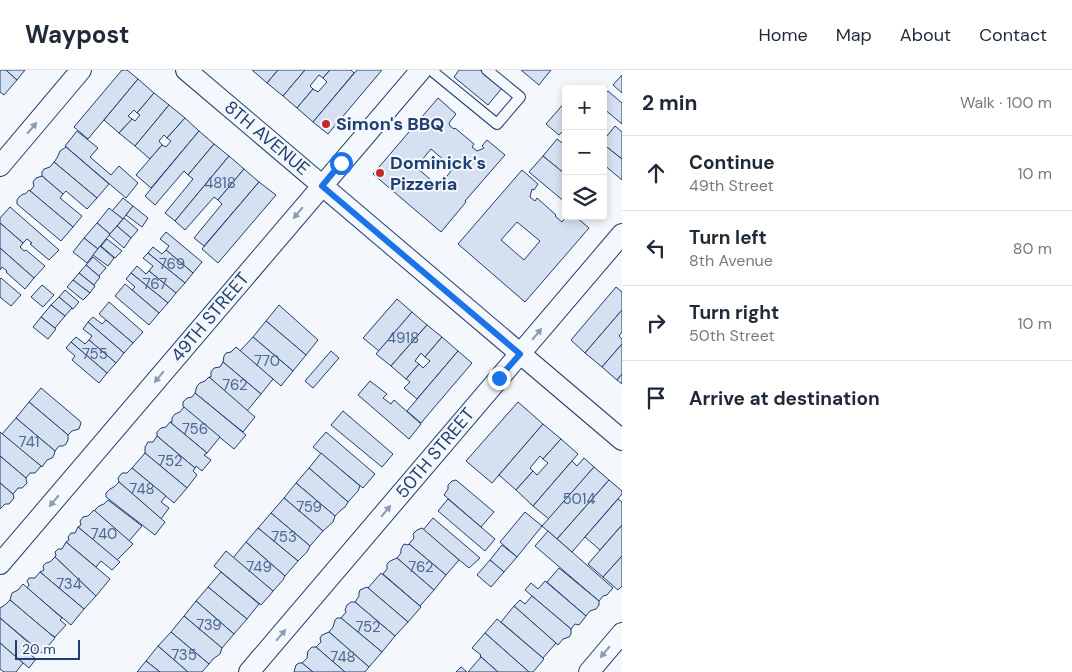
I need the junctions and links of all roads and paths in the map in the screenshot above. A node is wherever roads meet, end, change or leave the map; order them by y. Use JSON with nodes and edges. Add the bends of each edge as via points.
{"nodes":[{"id":1,"x":82,"y":70,"type":"edge"},
{"id":2,"x":186,"y":70,"type":"edge"},
{"id":3,"x":421,"y":70,"type":"edge"},
{"id":4,"x":431,"y":70,"type":"edge"},
{"id":5,"x":487,"y":70,"type":"edge"},
{"id":6,"x":0,"y":166,"type":"edge"},
{"id":7,"x":322,"y":186,"type":"junction"},
{"id":8,"x":622,"y":234,"type":"edge"},
{"id":9,"x":520,"y":354,"type":"junction"},
{"id":10,"x":622,"y":440,"type":"edge"},
{"id":11,"x":0,"y":564,"type":"edge"},
{"id":12,"x":622,"y":633,"type":"edge"},
{"id":13,"x":249,"y":672,"type":"edge"},
{"id":14,"x":589,"y":672,"type":"edge"}],
"edges":[{"from":6,"to":1,"type":"street","one_way":true},
{"from":2,"to":7,"type":"street","name":"8TH AVENUE"},
{"from":3,"to":7,"type":"street","name":"49TH STREET"},
{"from":4,"to":5,"type":"lane","via":[[497,124],[520,97]]},
{"from":7,"to":9,"type":"street","name":"8TH AVENUE"},
{"from":7,"to":11,"type":"street","name":"49TH STREET","one_way":true},
{"from":9,"to":8,"type":"street","name":"50TH STREET","one_way":true},
{"from":9,"to":10,"type":"street","name":"8TH AVENUE"},
{"from":13,"to":9,"type":"street","name":"50TH STREET","one_way":true},
{"from":12,"to":14,"type":"street","one_way":true}]}
